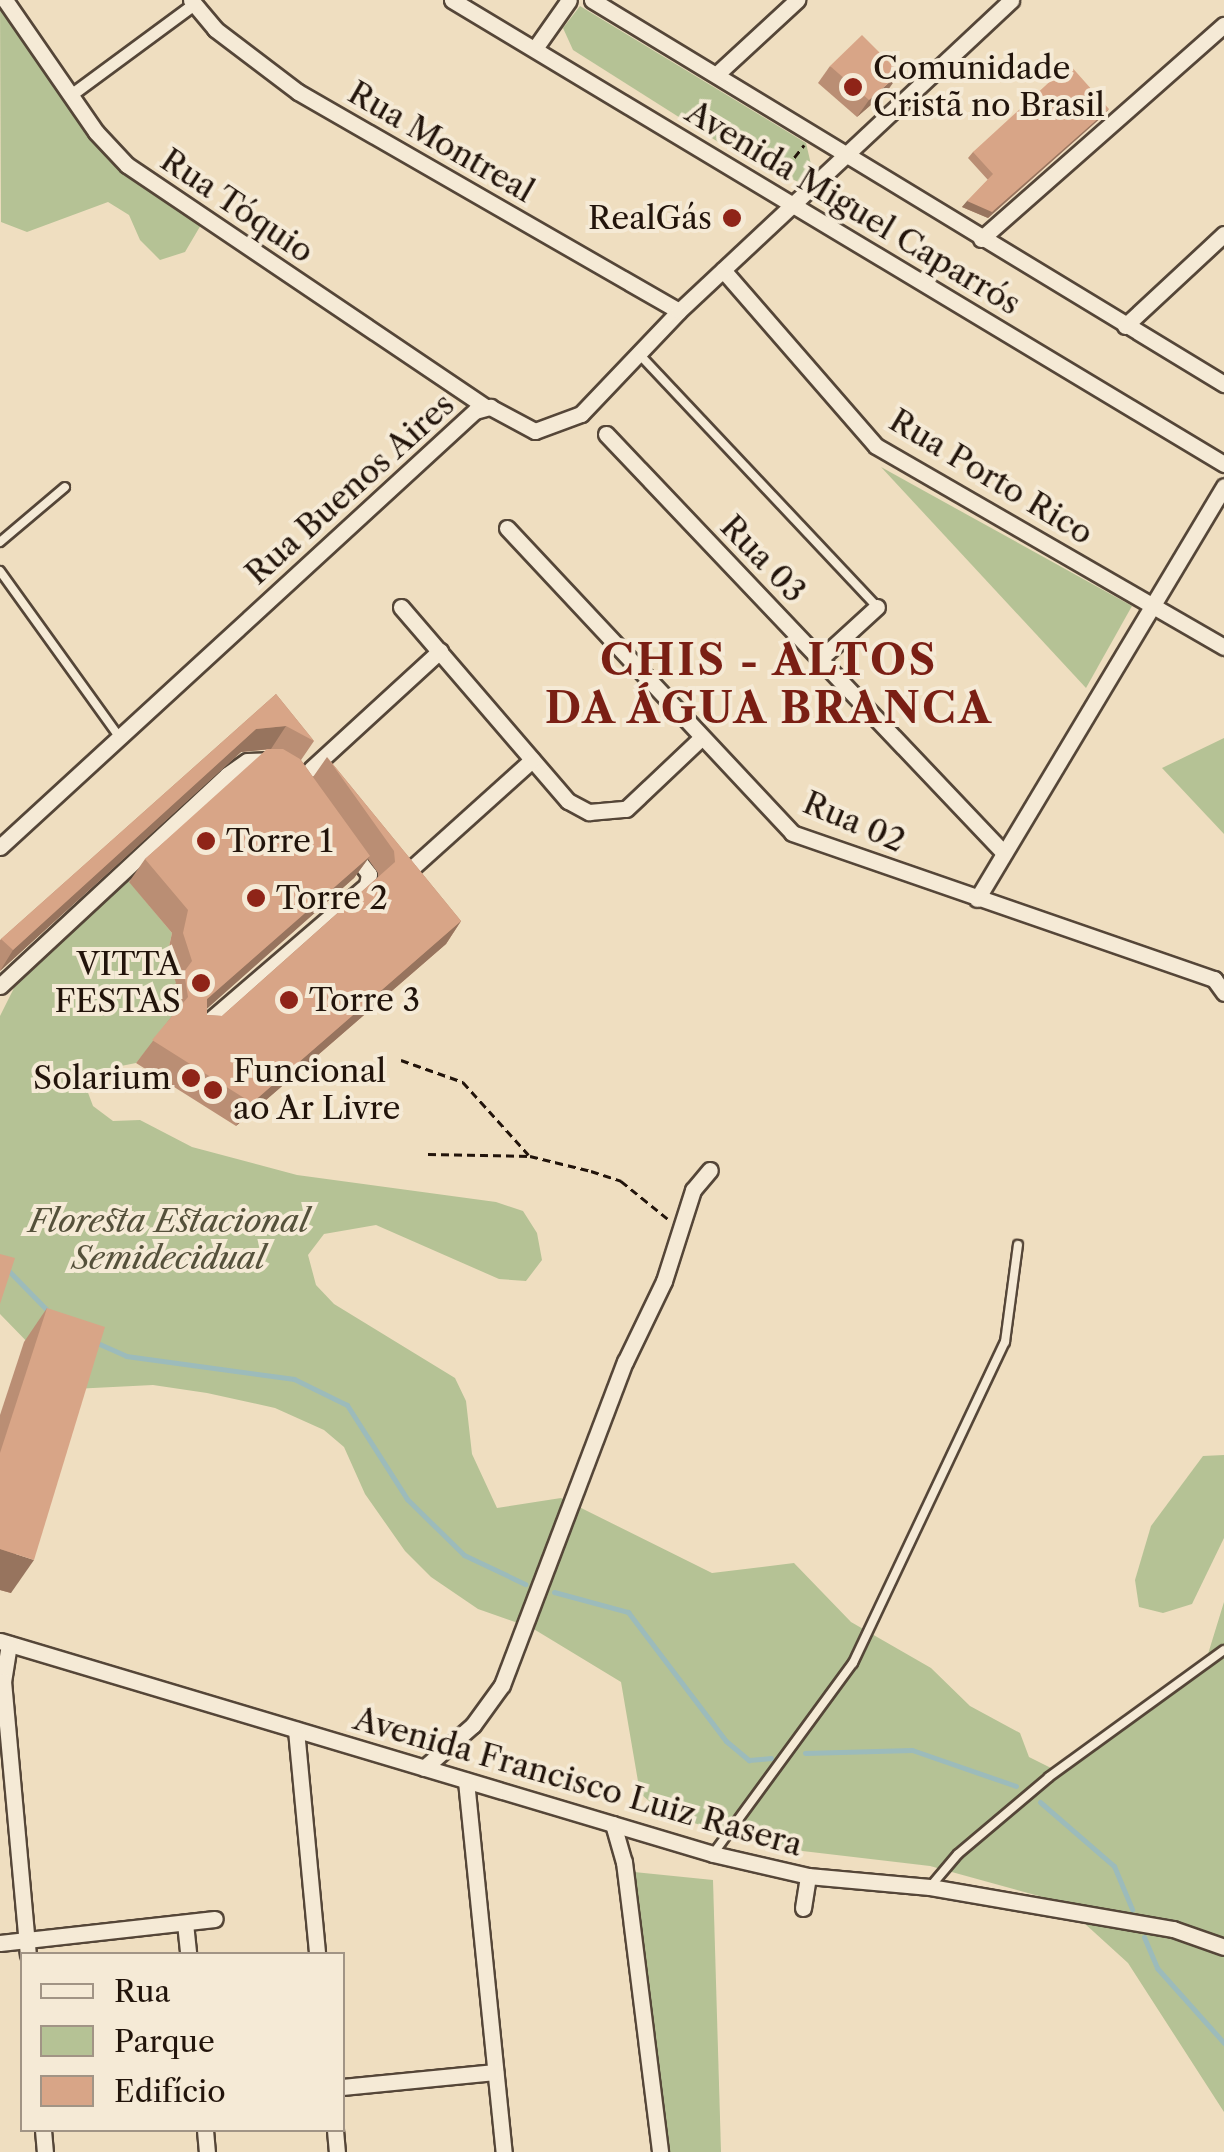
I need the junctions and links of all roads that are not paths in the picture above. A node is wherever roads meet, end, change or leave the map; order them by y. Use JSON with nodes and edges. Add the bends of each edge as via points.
{"nodes":[{"id":1,"x":5,"y":0,"type":"edge"},
{"id":2,"x":452,"y":0,"type":"edge"},
{"id":3,"x":568,"y":0,"type":"edge"},
{"id":4,"x":592,"y":0,"type":"edge"},
{"id":5,"x":797,"y":0,"type":"edge"},
{"id":6,"x":1011,"y":0,"type":"edge"},
{"id":7,"x":193,"y":2,"type":"edge"},
{"id":8,"x":1224,"y":25,"type":"edge"},
{"id":9,"x":536,"y":47,"type":"junction"},
{"id":10,"x":718,"y":73,"type":"junction"},
{"id":11,"x":72,"y":94,"type":"junction"},
{"id":12,"x":847,"y":153,"type":"junction"},
{"id":13,"x":793,"y":204,"type":"junction"},
{"id":14,"x":1224,"y":234,"type":"edge"},
{"id":15,"x":982,"y":238,"type":"junction"},
{"id":16,"x":722,"y":270,"type":"junction"},
{"id":17,"x":679,"y":311,"type":"junction"},
{"id":18,"x":1125,"y":326,"type":"junction"},
{"id":19,"x":638,"y":353,"type":"junction"},
{"id":20,"x":1224,"y":384,"type":"edge"},
{"id":21,"x":486,"y":406,"type":"junction"},
{"id":22,"x":606,"y":434,"type":"dead end"},
{"id":23,"x":1224,"y":464,"type":"edge"},
{"id":24,"x":1224,"y":486,"type":"edge"},
{"id":25,"x":65,"y":487,"type":"dead end"},
{"id":26,"x":507,"y":528,"type":"dead end"},
{"id":27,"x":0,"y":542,"type":"edge"},
{"id":28,"x":0,"y":571,"type":"edge"},
{"id":29,"x":1152,"y":604,"type":"junction"},
{"id":30,"x":401,"y":607,"type":"dead end"},
{"id":31,"x":877,"y":607,"type":"joint"},
{"id":32,"x":1224,"y":647,"type":"edge"},
{"id":33,"x":440,"y":651,"type":"junction"},
{"id":34,"x":820,"y":659,"type":"junction"},
{"id":35,"x":120,"y":738,"type":"junction"},
{"id":36,"x":700,"y":739,"type":"junction"},
{"id":37,"x":532,"y":760,"type":"junction"},
{"id":38,"x":311,"y":770,"type":"edge"},
{"id":39,"x":303,"y":787,"type":"edge"},
{"id":40,"x":336,"y":831,"type":"edge"},
{"id":41,"x":0,"y":846,"type":"edge"},
{"id":42,"x":1003,"y":852,"type":"junction"},
{"id":43,"x":402,"y":877,"type":"edge"},
{"id":44,"x":977,"y":899,"type":"junction"},
{"id":45,"x":2,"y":982,"type":"edge"},
{"id":46,"x":1224,"y":993,"type":"edge"},
{"id":47,"x":200,"y":1030,"type":"edge"},
{"id":48,"x":710,"y":1170,"type":"dead end"},
{"id":49,"x":1018,"y":1245,"type":"dead end"},
{"id":50,"x":5,"y":1643,"type":"edge"},
{"id":51,"x":1224,"y":1650,"type":"edge"},
{"id":52,"x":296,"y":1730,"type":"junction"},
{"id":53,"x":424,"y":1768,"type":"junction"},
{"id":54,"x":6,"y":1780,"type":"edge"},
{"id":55,"x":466,"y":1781,"type":"junction"},
{"id":56,"x":613,"y":1824,"type":"junction"},
{"id":57,"x":713,"y":1854,"type":"junction"},
{"id":58,"x":808,"y":1876,"type":"junction"},
{"id":59,"x":930,"y":1887,"type":"junction"},
{"id":60,"x":803,"y":1908,"type":"dead end"},
{"id":61,"x":215,"y":1919,"type":"dead end"},
{"id":62,"x":185,"y":1922,"type":"junction"},
{"id":63,"x":0,"y":1942,"type":"edge"},
{"id":64,"x":1217,"y":1944,"type":"edge"},
{"id":65,"x":27,"y":1947,"type":"edge"},
{"id":66,"x":188,"y":1952,"type":"edge"},
{"id":67,"x":317,"y":1952,"type":"edge"},
{"id":68,"x":496,"y":2072,"type":"junction"},
{"id":69,"x":345,"y":2087,"type":"edge"},
{"id":70,"x":504,"y":2152,"type":"edge"},
{"id":71,"x":660,"y":2152,"type":"edge"}],
"edges":[{"from":1,"to":11,"type":"street","name":"Rua Tóquio"},
{"from":2,"to":9,"type":"street","name":"Avenida Miguel Caparrós"},
{"from":3,"to":9,"type":"street"},
{"from":4,"to":10,"type":"street","name":"Avenida Miguel Caparrós"},
{"from":5,"to":10,"type":"street"},
{"from":6,"to":12,"type":"street","name":"Rua Buenos Aires"},
{"from":7,"to":11,"type":"street"},
{"from":7,"to":17,"type":"street","name":"Rua Montreal","via":[[215,29],[298,92]]},
{"from":8,"to":15,"type":"street"},
{"from":9,"to":13,"type":"street","name":"Avenida Miguel Caparrós"},
{"from":10,"to":12,"type":"street","name":"Avenida Miguel Caparrós"},
{"from":11,"to":21,"type":"street","name":"Rua Tóquio","via":[[127,165]]},
{"from":12,"to":13,"type":"street","name":"Rua Buenos Aires"},
{"from":12,"to":15,"type":"street","name":"Avenida Miguel Caparrós"},
{"from":13,"to":16,"type":"street","name":"Rua Buenos Aires"},
{"from":13,"to":23,"type":"street","name":"Avenida Miguel Caparrós"},
{"from":14,"to":18,"type":"street"},
{"from":15,"to":18,"type":"street","name":"Avenida Miguel Caparrós"},
{"from":16,"to":17,"type":"street","name":"Rua Buenos Aires"},
{"from":16,"to":29,"type":"street","name":"Rua Porto Rico","via":[[876,446]]},
{"from":17,"to":19,"type":"street","name":"Rua Buenos Aires"},
{"from":18,"to":20,"type":"street","name":"Avenida Miguel Caparrós"},
{"from":19,"to":21,"type":"street","name":"Rua Buenos Aires","via":[[582,414],[548,432]]},
{"from":19,"to":31,"type":"lane"},
{"from":21,"to":35,"type":"street","name":"Rua Buenos Aires"},
{"from":22,"to":34,"type":"street","name":"Rua 03"},
{"from":24,"to":29,"type":"street"},
{"from":25,"to":27,"type":"lane"},
{"from":26,"to":36,"type":"street","name":"Rua 02"},
{"from":28,"to":35,"type":"lane"},
{"from":29,"to":32,"type":"street","name":"Rua Porto Rico"},
{"from":29,"to":42,"type":"street"},
{"from":30,"to":33,"type":"street"},
{"from":31,"to":34,"type":"street"},
{"from":33,"to":37,"type":"street"},
{"from":33,"to":38,"type":"street"},
{"from":34,"to":42,"type":"street","name":"Rua 03"},
{"from":35,"to":41,"type":"street","name":"Rua Buenos Aires"},
{"from":36,"to":37,"type":"street","via":[[626,808],[610,812],[589,812],[568,801]]},
{"from":36,"to":44,"type":"street","name":"Rua 02","via":[[792,833]]},
{"from":37,"to":43,"type":"street"},
{"from":39,"to":45,"type":"street","via":[[270,760],[246,762]]},
{"from":40,"to":47,"type":"street","via":[[369,874],[366,886]]},
{"from":42,"to":44,"type":"street"},
{"from":44,"to":46,"type":"street","name":"Rua 02","via":[[1214,978]]},
{"from":48,"to":53,"type":"street","via":[[693,1190],[502,1685],[473,1725]]},
{"from":49,"to":57,"type":"lane","via":[[998,1360],[861,1647],[744,1820]]},
{"from":50,"to":52,"type":"street","name":"Avenida Francisco Luiz Rasera"},
{"from":50,"to":54,"type":"street"},
{"from":51,"to":59,"type":"lane","via":[[1049,1777],[958,1854]]},
{"from":52,"to":53,"type":"street","name":"Avenida Francisco Luiz Rasera"},
{"from":52,"to":67,"type":"street"},
{"from":53,"to":55,"type":"street","name":"Avenida Francisco Luiz Rasera"},
{"from":54,"to":65,"type":"street"},
{"from":55,"to":56,"type":"street","name":"Avenida Francisco Luiz Rasera"},
{"from":55,"to":68,"type":"street"},
{"from":56,"to":57,"type":"street","name":"Avenida Francisco Luiz Rasera"},
{"from":56,"to":71,"type":"street","via":[[624,1862]]},
{"from":57,"to":58,"type":"street","name":"Avenida Francisco Luiz Rasera"},
{"from":58,"to":59,"type":"street","name":"Avenida Francisco Luiz Rasera"},
{"from":58,"to":60,"type":"street"},
{"from":59,"to":64,"type":"street","name":"Avenida Francisco Luiz Rasera"},
{"from":61,"to":62,"type":"street"},
{"from":62,"to":65,"type":"street"},
{"from":62,"to":66,"type":"street"},
{"from":63,"to":65,"type":"street"},
{"from":68,"to":69,"type":"street"},
{"from":68,"to":70,"type":"street"}]}
